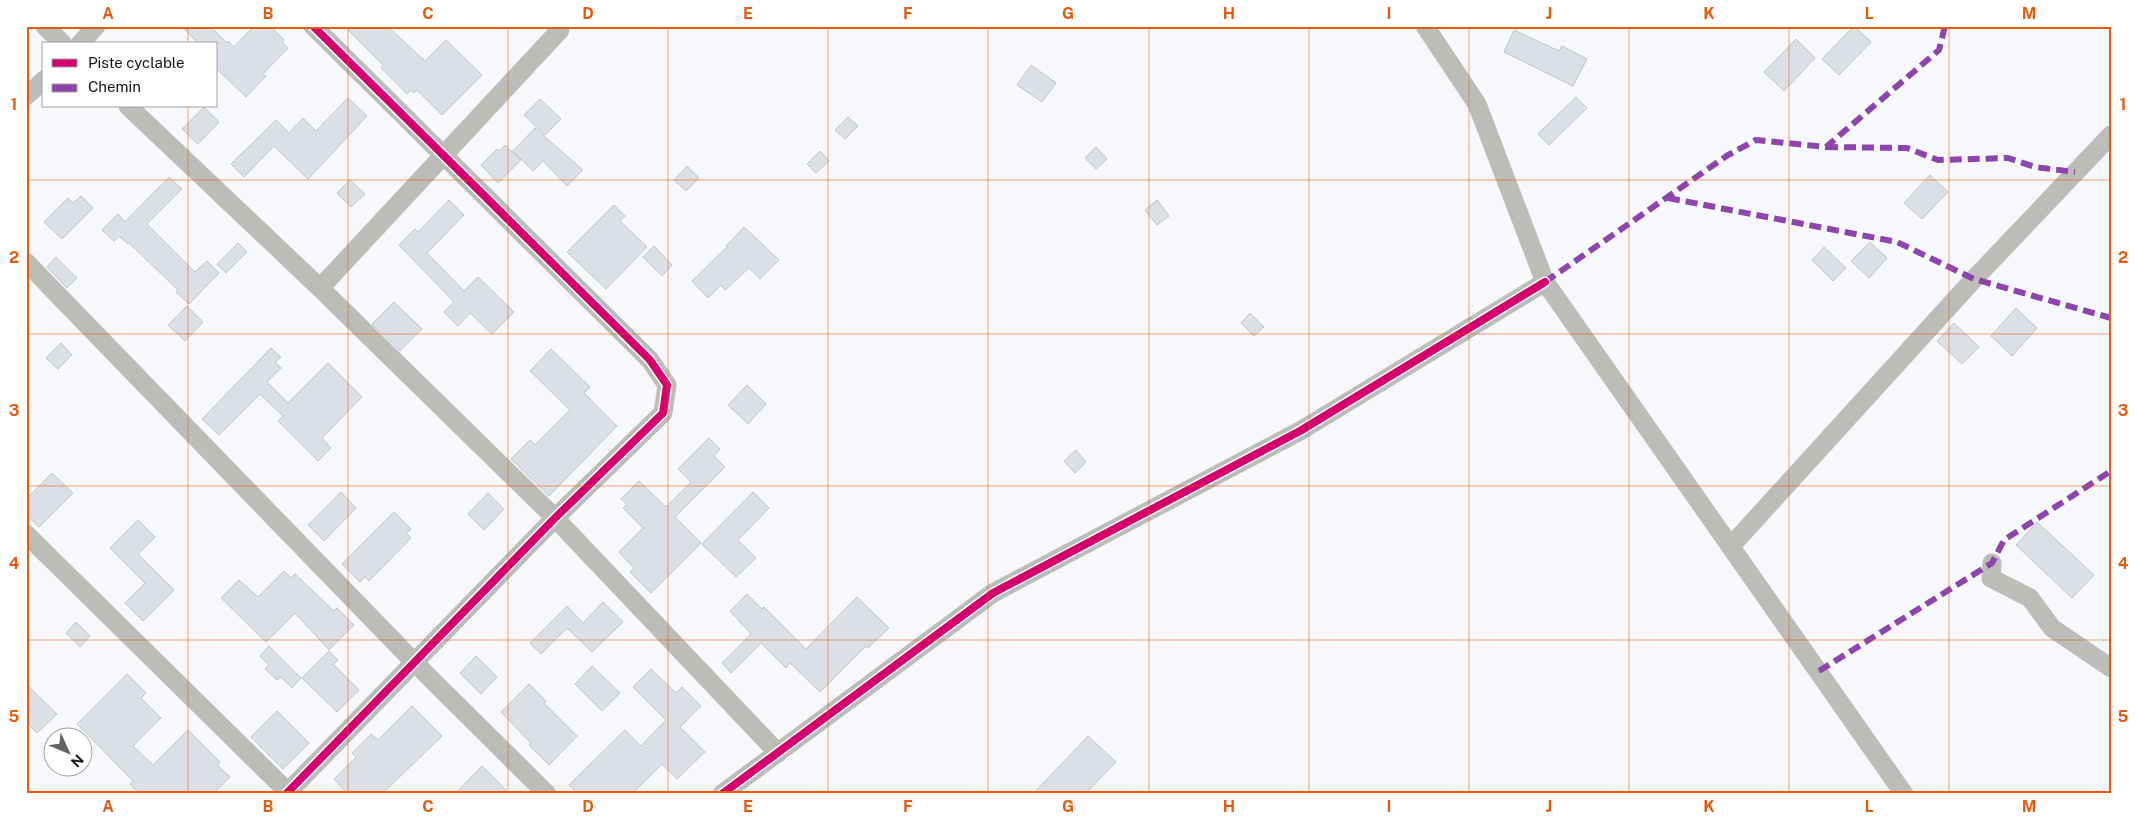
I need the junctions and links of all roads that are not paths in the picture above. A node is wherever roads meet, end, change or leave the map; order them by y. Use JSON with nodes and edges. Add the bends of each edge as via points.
{"nodes":[{"id":1,"x":45,"y":26,"type":"edge"},
{"id":2,"x":96,"y":26,"type":"edge"},
{"id":3,"x":313,"y":26,"type":"edge"},
{"id":4,"x":556,"y":26,"type":"edge"},
{"id":5,"x":1425,"y":26,"type":"edge"},
{"id":6,"x":61,"y":42,"type":"edge"},
{"id":7,"x":82,"y":42,"type":"edge"},
{"id":8,"x":42,"y":82,"type":"edge"},
{"id":9,"x":26,"y":96,"type":"edge"},
{"id":10,"x":130,"y":108,"type":"edge"},
{"id":11,"x":2111,"y":135,"type":"edge"},
{"id":12,"x":443,"y":154,"type":"junction"},
{"id":13,"x":26,"y":262,"type":"edge"},
{"id":14,"x":1545,"y":282,"type":"junction"},
{"id":15,"x":320,"y":288,"type":"junction"},
{"id":16,"x":555,"y":518,"type":"junction"},
{"id":17,"x":26,"y":534,"type":"edge"},
{"id":18,"x":1731,"y":546,"type":"junction"},
{"id":19,"x":1992,"y":563,"type":"dead end"},
{"id":20,"x":415,"y":663,"type":"junction"},
{"id":21,"x":2111,"y":668,"type":"edge"},
{"id":22,"x":778,"y":753,"type":"junction"},
{"id":23,"x":288,"y":793,"type":"edge"},
{"id":24,"x":546,"y":794,"type":"edge"},
{"id":25,"x":722,"y":794,"type":"edge"},
{"id":26,"x":1904,"y":794,"type":"edge"}],
"edges":[{"from":1,"to":6,"type":"street"},
{"from":2,"to":7,"type":"street"},
{"from":3,"to":12,"type":"street"},
{"from":4,"to":12,"type":"street","via":[[560,30]]},
{"from":5,"to":14,"type":"street","via":[[1477,104]]},
{"from":8,"to":9,"type":"street"},
{"from":10,"to":15,"type":"street"},
{"from":11,"to":18,"type":"street"},
{"from":12,"to":15,"type":"street"},
{"from":12,"to":16,"type":"street","via":[[650,360],[668,385],[662,413]]},
{"from":13,"to":20,"type":"street"},
{"from":14,"to":18,"type":"street"},
{"from":14,"to":22,"type":"street","via":[[1300,431],[993,593]]},
{"from":15,"to":16,"type":"street"},
{"from":16,"to":20,"type":"street"},
{"from":16,"to":22,"type":"street"},
{"from":17,"to":23,"type":"street"},
{"from":18,"to":26,"type":"street"},
{"from":19,"to":21,"type":"street","via":[[1992,578],[2030,598],[2052,628]]},
{"from":20,"to":23,"type":"street"},
{"from":20,"to":24,"type":"street"},
{"from":22,"to":25,"type":"street"}]}
